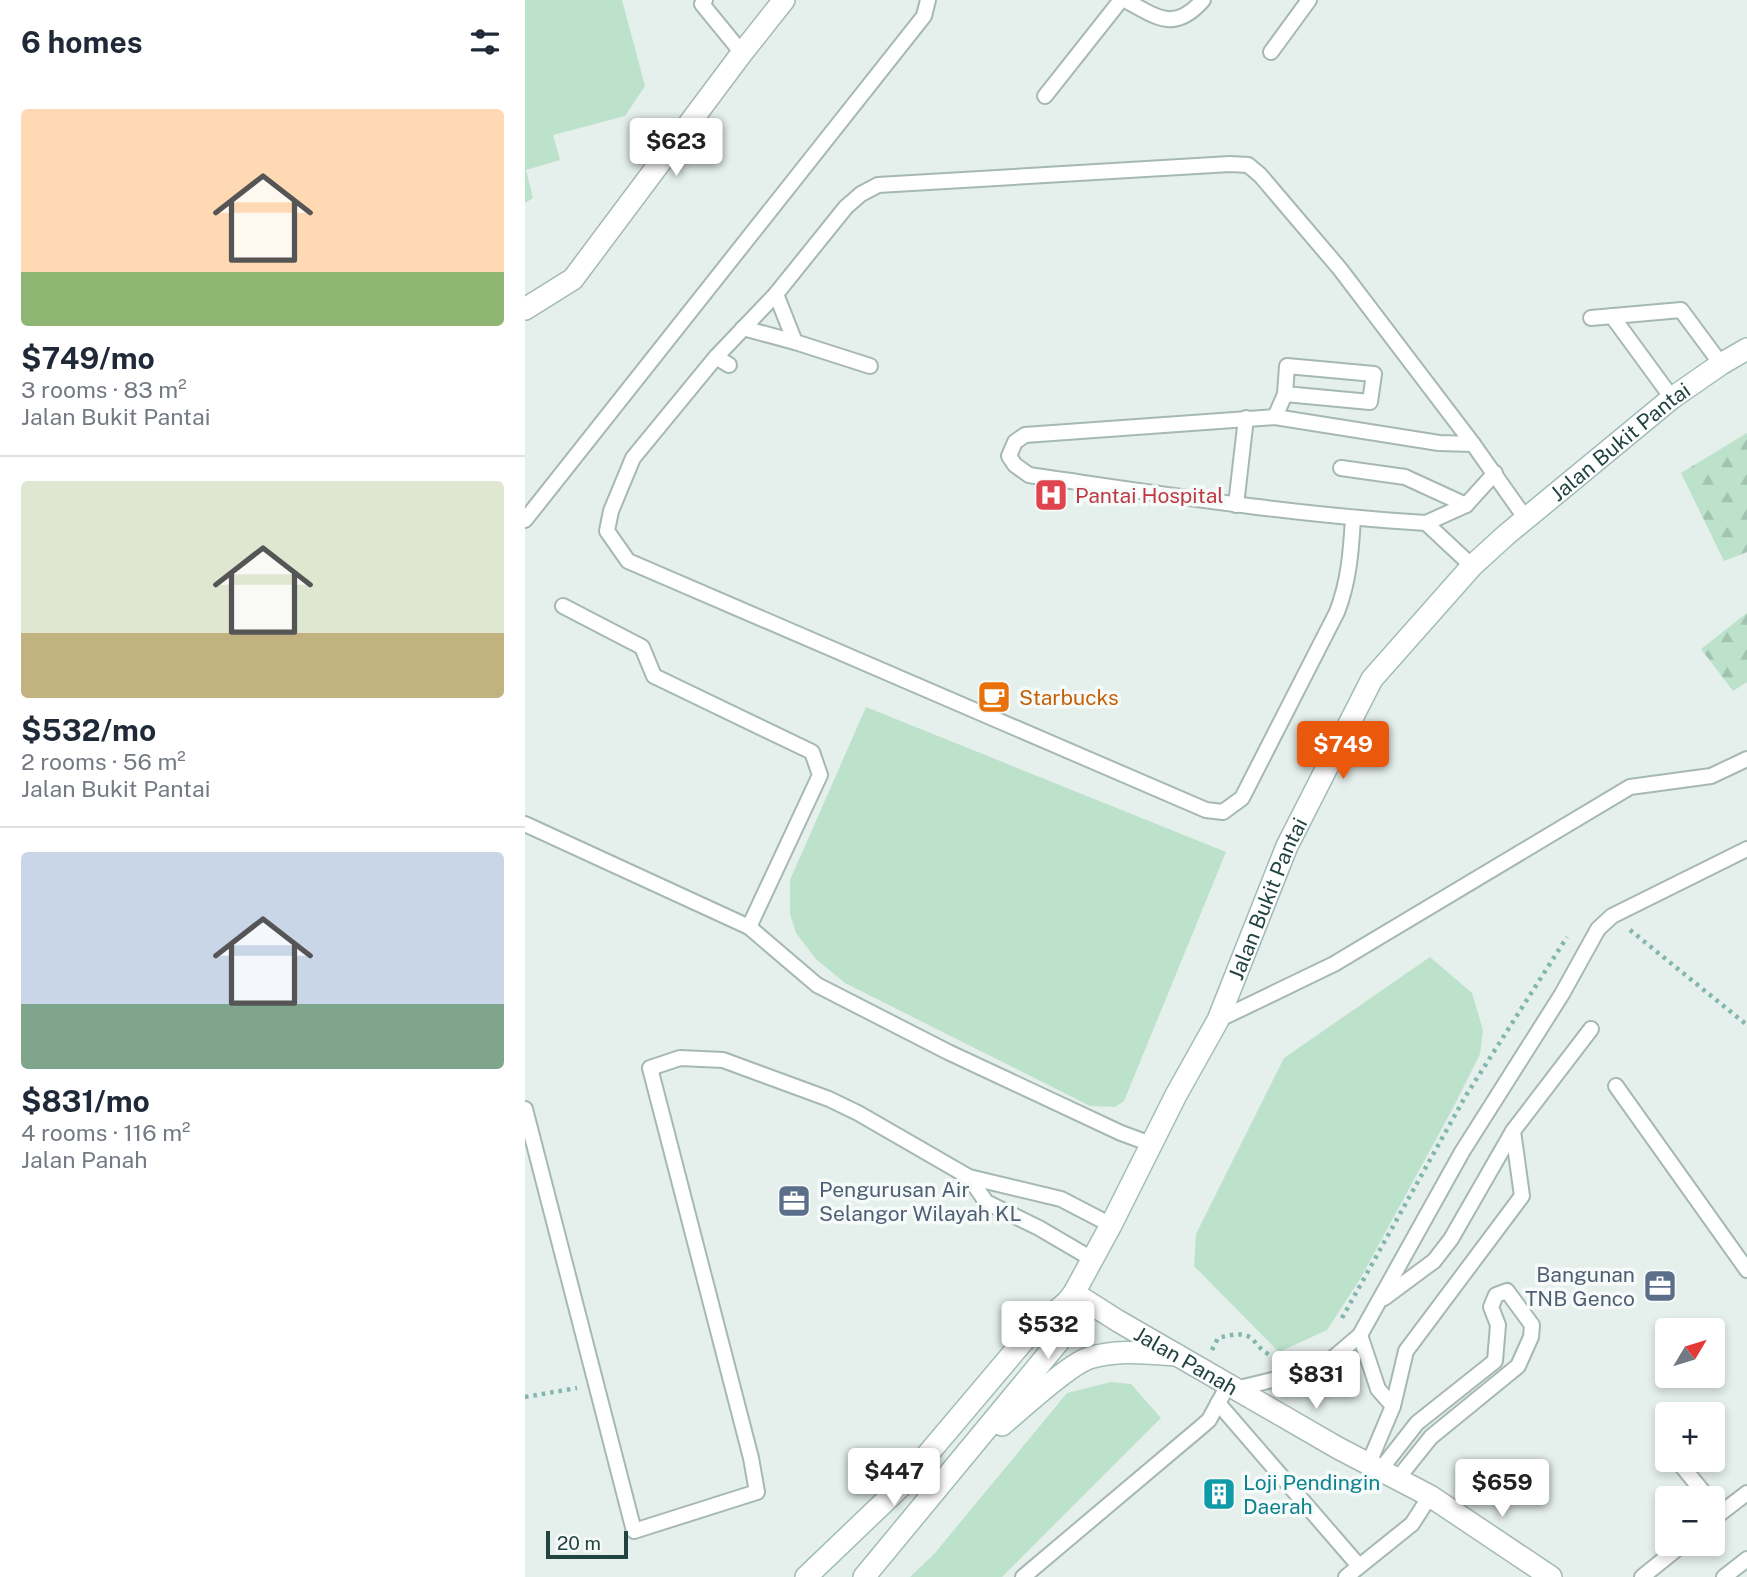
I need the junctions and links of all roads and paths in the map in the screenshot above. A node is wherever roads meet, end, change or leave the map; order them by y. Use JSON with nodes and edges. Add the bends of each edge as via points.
{"nodes":[{"id":1,"x":705,"y":0,"type":"edge"},
{"id":2,"x":784,"y":0,"type":"edge"},
{"id":3,"x":927,"y":0,"type":"edge"},
{"id":4,"x":1123,"y":0,"type":"edge"},
{"id":5,"x":1203,"y":0,"type":"edge"},
{"id":6,"x":1309,"y":0,"type":"edge"},
{"id":7,"x":742,"y":52,"type":"junction"},
{"id":8,"x":1271,"y":52,"type":"dead end"},
{"id":9,"x":1045,"y":96,"type":"dead end"},
{"id":10,"x":776,"y":294,"type":"junction"},
{"id":11,"x":525,"y":309,"type":"edge"},
{"id":12,"x":1612,"y":316,"type":"junction"},
{"id":13,"x":1591,"y":318,"type":"dead end"},
{"id":14,"x":743,"y":328,"type":"junction"},
{"id":15,"x":795,"y":342,"type":"junction"},
{"id":16,"x":1747,"y":349,"type":"edge"},
{"id":17,"x":1721,"y":364,"type":"junction"},
{"id":18,"x":870,"y":366,"type":"dead end"},
{"id":19,"x":1285,"y":394,"type":"junction"},
{"id":20,"x":1672,"y":398,"type":"junction"},
{"id":21,"x":1275,"y":417,"type":"junction"},
{"id":22,"x":1247,"y":418,"type":"junction"},
{"id":23,"x":1473,"y":444,"type":"junction"},
{"id":24,"x":1342,"y":468,"type":"dead end"},
{"id":25,"x":1495,"y":473,"type":"junction"},
{"id":26,"x":1236,"y":505,"type":"junction"},
{"id":27,"x":1466,"y":506,"type":"junction"},
{"id":28,"x":1353,"y":519,"type":"junction"},
{"id":29,"x":1526,"y":519,"type":"junction"},
{"id":30,"x":525,"y":520,"type":"edge"},
{"id":31,"x":1426,"y":523,"type":"junction"},
{"id":32,"x":1472,"y":566,"type":"junction"},
{"id":33,"x":563,"y":606,"type":"dead end"},
{"id":34,"x":1747,"y":758,"type":"edge"},
{"id":35,"x":525,"y":824,"type":"edge"},
{"id":36,"x":1747,"y":849,"type":"edge"},
{"id":37,"x":1612,"y":916,"type":"junction"},
{"id":38,"x":749,"y":927,"type":"junction"},
{"id":39,"x":1573,"y":928,"type":"dead end"},
{"id":40,"x":1218,"y":1020,"type":"junction"},
{"id":41,"x":1747,"y":1025,"type":"edge"},
{"id":42,"x":1591,"y":1029,"type":"dead end"},
{"id":43,"x":1616,"y":1086,"type":"dead end"},
{"id":44,"x":525,"y":1109,"type":"edge"},
{"id":45,"x":1513,"y":1131,"type":"junction"},
{"id":46,"x":1151,"y":1144,"type":"junction"},
{"id":47,"x":969,"y":1177,"type":"junction"},
{"id":48,"x":1111,"y":1225,"type":"junction"},
{"id":49,"x":1092,"y":1259,"type":"junction"},
{"id":50,"x":1747,"y":1270,"type":"edge"},
{"id":51,"x":1071,"y":1297,"type":"junction"},
{"id":52,"x":1378,"y":1304,"type":"junction"},
{"id":53,"x":1337,"y":1328,"type":"dead end"},
{"id":54,"x":1360,"y":1335,"type":"junction"},
{"id":55,"x":1177,"y":1355,"type":"junction"},
{"id":56,"x":1284,"y":1360,"type":"dead end"},
{"id":57,"x":1201,"y":1369,"type":"junction"},
{"id":58,"x":561,"y":1392,"type":"dead end"},
{"id":59,"x":1227,"y":1392,"type":"junction"},
{"id":60,"x":525,"y":1397,"type":"edge"},
{"id":61,"x":1392,"y":1406,"type":"junction"},
{"id":62,"x":956,"y":1466,"type":"junction"},
{"id":63,"x":1383,"y":1470,"type":"junction"},
{"id":64,"x":1687,"y":1472,"type":"edge"},
{"id":65,"x":1698,"y":1486,"type":"edge"},
{"id":66,"x":1747,"y":1493,"type":"edge"},
{"id":67,"x":1430,"y":1496,"type":"junction"},
{"id":68,"x":1725,"y":1506,"type":"edge"},
{"id":69,"x":1668,"y":1556,"type":"edge"},
{"id":70,"x":1747,"y":1559,"type":"edge"},
{"id":71,"x":1359,"y":1566,"type":"junction"},
{"id":72,"x":806,"y":1577,"type":"edge"},
{"id":73,"x":864,"y":1577,"type":"edge"},
{"id":74,"x":1023,"y":1577,"type":"edge"},
{"id":75,"x":1346,"y":1577,"type":"edge"},
{"id":76,"x":1551,"y":1577,"type":"edge"},
{"id":77,"x":1642,"y":1577,"type":"edge"},
{"id":78,"x":1724,"y":1577,"type":"edge"}],
"edges":[{"from":1,"to":7,"type":"lane","via":[[702,4]]},
{"from":2,"to":7,"type":"street"},
{"from":3,"to":30,"type":"lane","via":[[924,16]]},
{"from":4,"to":5,"type":"lane","via":[[1171,20],[1191,14]]},
{"from":4,"to":9,"type":"lane"},
{"from":6,"to":8,"type":"lane"},
{"from":7,"to":11,"type":"street","via":[[573,279]]},
{"from":10,"to":14,"type":"lane"},
{"from":10,"to":15,"type":"lane"},
{"from":10,"to":23,"type":"lane","via":[[846,207],[878,185],[1248,165],[1340,269]]},
{"from":12,"to":13,"type":"lane"},
{"from":12,"to":17,"type":"lane","via":[[1681,310]]},
{"from":12,"to":20,"type":"lane"},
{"from":14,"to":15,"type":"lane"},
{"from":14,"to":28,"type":"lane","via":[[722,361],[633,458],[607,531],[628,561],[1206,810],[1223,812],[1242,798],[1337,612],[1350,568]]},
{"from":15,"to":18,"type":"lane"},
{"from":16,"to":17,"type":"street","name":"Jalan Bukit Pantai"},
{"from":17,"to":20,"type":"street","name":"Jalan Bukit Pantai"},
{"from":19,"to":19,"type":"lane","via":[[1370,402],[1374,374],[1287,366]]},
{"from":19,"to":21,"type":"lane"},
{"from":20,"to":29,"type":"street","name":"Jalan Bukit Pantai"},
{"from":21,"to":22,"type":"lane"},
{"from":21,"to":23,"type":"lane","via":[[1439,443]]},
{"from":22,"to":26,"type":"lane"},
{"from":22,"to":26,"type":"lane","via":[[1025,435],[1015,442],[1009,456],[1029,475]]},
{"from":23,"to":25,"type":"lane"},
{"from":24,"to":27,"type":"lane","via":[[1405,477]]},
{"from":25,"to":27,"type":"lane"},
{"from":25,"to":29,"type":"lane"},
{"from":26,"to":28,"type":"lane"},
{"from":27,"to":31,"type":"lane"},
{"from":28,"to":31,"type":"lane"},
{"from":29,"to":32,"type":"street","name":"Jalan Bukit Pantai"},
{"from":31,"to":32,"type":"lane"},
{"from":32,"to":40,"type":"street","name":"Jalan Bukit Pantai","via":[[1372,679],[1287,845]]},
{"from":33,"to":38,"type":"lane","via":[[642,647],[654,676],[812,752],[820,775]]},
{"from":34,"to":40,"type":"lane","via":[[1711,776],[1630,787],[1334,964]]},
{"from":35,"to":38,"type":"lane"},
{"from":36,"to":37,"type":"lane"},
{"from":37,"to":41,"type":"path"},
{"from":37,"to":52,"type":"lane","via":[[1598,929],[1462,1152]]},
{"from":38,"to":46,"type":"lane","via":[[817,985],[948,1052]]},
{"from":39,"to":53,"type":"path","via":[[1465,1097]]},
{"from":40,"to":46,"type":"street","name":"Jalan Bukit Pantai"},
{"from":42,"to":45,"type":"lane"},
{"from":43,"to":50,"type":"lane"},
{"from":44,"to":47,"type":"lane","via":[[633,1531],[757,1492],[650,1068],[680,1058],[723,1060],[829,1099]]},
{"from":45,"to":52,"type":"lane","via":[[1434,1261]]},
{"from":45,"to":61,"type":"lane","via":[[1522,1196],[1406,1351]]},
{"from":46,"to":48,"type":"street","name":"Jalan Bukit Pantai"},
{"from":47,"to":48,"type":"lane","via":[[1061,1199]]},
{"from":47,"to":49,"type":"lane","via":[[986,1202]]},
{"from":48,"to":49,"type":"street","name":"Jalan Bukit Pantai"},
{"from":49,"to":51,"type":"street","name":"Jalan Bukit Pantai"},
{"from":51,"to":55,"type":"street","name":"Jalan Panah"},
{"from":51,"to":62,"type":"street","name":"Jalan Bukit Pantai","via":[[1059,1341]]},
{"from":51,"to":72,"type":"street","name":"Jalan Bukit Pantai","via":[[1031,1332],[900,1488]]},
{"from":52,"to":54,"type":"lane"},
{"from":54,"to":59,"type":"lane","via":[[1326,1364]]},
{"from":54,"to":61,"type":"lane","via":[[1378,1390]]},
{"from":55,"to":57,"type":"street","name":"Jalan Panah"},
{"from":55,"to":62,"type":"street","via":[[1133,1352],[1087,1359]]},
{"from":56,"to":57,"type":"path","via":[[1238,1332],[1218,1338]]},
{"from":57,"to":59,"type":"street","name":"Jalan Panah"},
{"from":58,"to":60,"type":"path"},
{"from":59,"to":63,"type":"street","name":"Jalan Panah"},
{"from":59,"to":71,"type":"lane"},
{"from":59,"to":74,"type":"lane","via":[[1209,1420]]},
{"from":61,"to":63,"type":"lane"},
{"from":62,"to":73,"type":"street","name":"Jalan Bukit Pantai"},
{"from":63,"to":63,"type":"lane","via":[[1417,1423],[1495,1361],[1498,1325],[1491,1307],[1496,1295],[1507,1291],[1532,1325],[1518,1366]]},
{"from":63,"to":67,"type":"street","name":"Jalan Panah"},
{"from":64,"to":65,"type":"lane"},
{"from":66,"to":68,"type":"lane"},
{"from":67,"to":71,"type":"lane","via":[[1412,1524]]},
{"from":67,"to":76,"type":"street","name":"Jalan Panah"},
{"from":69,"to":77,"type":"lane"},
{"from":70,"to":78,"type":"lane"},
{"from":71,"to":75,"type":"lane"}]}
